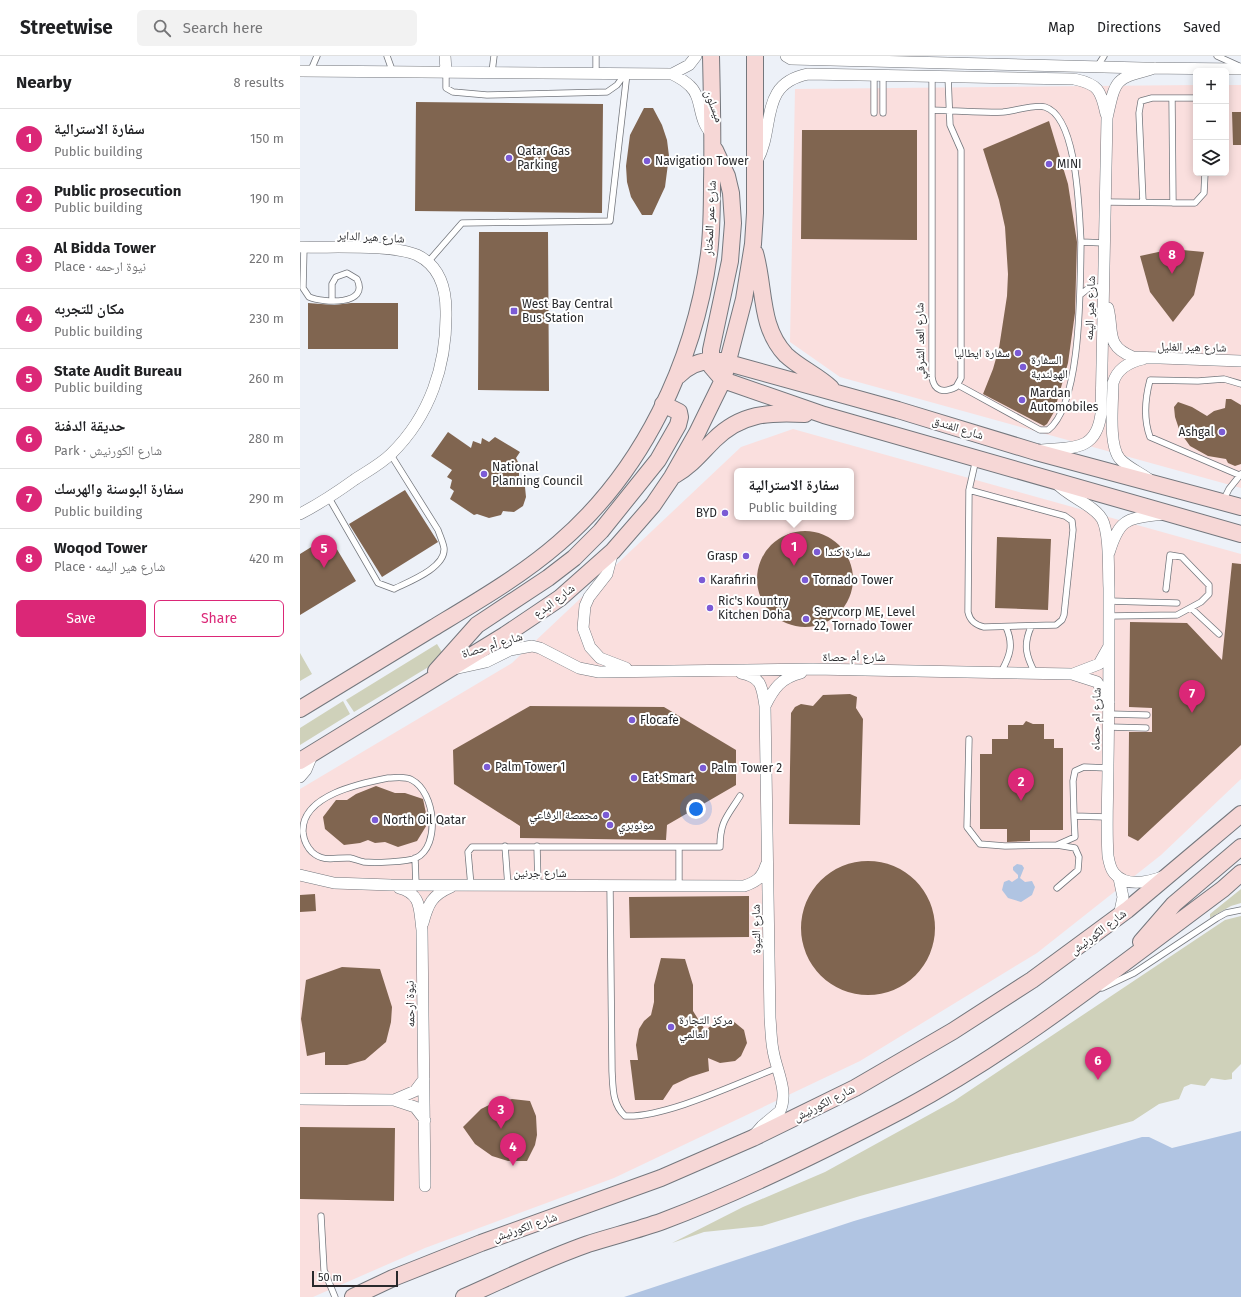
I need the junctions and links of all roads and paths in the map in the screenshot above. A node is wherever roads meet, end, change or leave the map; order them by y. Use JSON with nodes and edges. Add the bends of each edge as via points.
{"nodes":[{"id":1,"x":317,"y":56,"type":"edge"},
{"id":2,"x":387,"y":56,"type":"edge"},
{"id":3,"x":445,"y":56,"type":"edge"},
{"id":4,"x":494,"y":56,"type":"edge"},
{"id":5,"x":596,"y":56,"type":"edge"},
{"id":6,"x":696,"y":56,"type":"edge"},
{"id":7,"x":711,"y":56,"type":"edge"},
{"id":8,"x":755,"y":56,"type":"edge"},
{"id":9,"x":786,"y":56,"type":"edge"},
{"id":10,"x":1104,"y":56,"type":"edge"},
{"id":11,"x":1217,"y":56,"type":"edge"},
{"id":12,"x":854,"y":58,"type":"edge"},
{"id":13,"x":965,"y":59,"type":"edge"},
{"id":14,"x":1011,"y":60,"type":"edge"},
{"id":15,"x":1097,"y":67,"type":"junction"},
{"id":16,"x":1155,"y":68,"type":"junction"},
{"id":17,"x":1241,"y":68,"type":"edge"},
{"id":18,"x":1229,"y":69,"type":"edge"},
{"id":19,"x":300,"y":70,"type":"edge"},
{"id":20,"x":312,"y":70,"type":"junction"},
{"id":21,"x":392,"y":70,"type":"junction"},
{"id":22,"x":1193,"y":70,"type":"edge"},
{"id":23,"x":446,"y":71,"type":"junction"},
{"id":24,"x":492,"y":72,"type":"junction"},
{"id":25,"x":596,"y":72,"type":"junction"},
{"id":26,"x":627,"y":72,"type":"junction"},
{"id":27,"x":672,"y":74,"type":"junction"},
{"id":28,"x":878,"y":75,"type":"junction"},
{"id":29,"x":932,"y":76,"type":"junction"},
{"id":30,"x":948,"y":76,"type":"junction"},
{"id":31,"x":1172,"y":98,"type":"junction"},
{"id":32,"x":1193,"y":98,"type":"edge"},
{"id":33,"x":933,"y":110,"type":"junction"},
{"id":34,"x":948,"y":111,"type":"junction"},
{"id":35,"x":874,"y":113,"type":"dead end"},
{"id":36,"x":883,"y":113,"type":"dead end"},
{"id":37,"x":1107,"y":118,"type":"junction"},
{"id":38,"x":712,"y":140,"type":"junction"},
{"id":39,"x":755,"y":166,"type":"junction"},
{"id":40,"x":1205,"y":176,"type":"edge"},
{"id":41,"x":1106,"y":202,"type":"junction"},
{"id":42,"x":1143,"y":202,"type":"junction"},
{"id":43,"x":1173,"y":203,"type":"junction"},
{"id":44,"x":1081,"y":242,"type":"junction"},
{"id":45,"x":1105,"y":243,"type":"junction"},
{"id":46,"x":753,"y":244,"type":"junction"},
{"id":47,"x":302,"y":247,"type":"edge"},
{"id":48,"x":428,"y":262,"type":"junction"},
{"id":49,"x":1105,"y":288,"type":"junction"},
{"id":50,"x":1080,"y":295,"type":"junction"},
{"id":51,"x":332,"y":300,"type":"junction"},
{"id":52,"x":1144,"y":359,"type":"junction"},
{"id":53,"x":710,"y":360,"type":"junction"},
{"id":54,"x":1241,"y":361,"type":"edge"},
{"id":55,"x":728,"y":363,"type":"junction"},
{"id":56,"x":678,"y":376,"type":"junction"},
{"id":57,"x":723,"y":380,"type":"junction"},
{"id":58,"x":1241,"y":384,"type":"edge"},
{"id":59,"x":958,"y":385,"type":"junction"},
{"id":60,"x":835,"y":392,"type":"junction"},
{"id":61,"x":663,"y":404,"type":"junction"},
{"id":62,"x":824,"y":415,"type":"junction"},
{"id":63,"x":1036,"y":452,"type":"junction"},
{"id":64,"x":391,"y":455,"type":"junction"},
{"id":65,"x":976,"y":459,"type":"junction"},
{"id":66,"x":1240,"y":475,"type":"edge"},
{"id":67,"x":672,"y":477,"type":"junction"},
{"id":68,"x":1053,"y":481,"type":"junction"},
{"id":69,"x":1154,"y":482,"type":"junction"},
{"id":70,"x":969,"y":490,"type":"junction"},
{"id":71,"x":329,"y":498,"type":"junction"},
{"id":72,"x":1222,"y":502,"type":"junction"},
{"id":73,"x":1241,"y":507,"type":"edge"},
{"id":74,"x":300,"y":514,"type":"edge"},
{"id":75,"x":1164,"y":514,"type":"junction"},
{"id":76,"x":1241,"y":534,"type":"edge"},
{"id":77,"x":613,"y":550,"type":"junction"},
{"id":78,"x":1108,"y":558,"type":"junction"},
{"id":79,"x":1166,"y":589,"type":"dead end"},
{"id":80,"x":1109,"y":601,"type":"junction"},
{"id":81,"x":1177,"y":603,"type":"dead end"},
{"id":82,"x":1191,"y":608,"type":"junction"},
{"id":83,"x":1109,"y":616,"type":"junction"},
{"id":84,"x":1006,"y":627,"type":"junction"},
{"id":85,"x":1031,"y":627,"type":"junction"},
{"id":86,"x":1219,"y":634,"type":"dead end"},
{"id":87,"x":1109,"y":645,"type":"junction"},
{"id":88,"x":813,"y":669,"type":"junction"},
{"id":89,"x":725,"y":670,"type":"junction"},
{"id":90,"x":446,"y":671,"type":"junction"},
{"id":91,"x":636,"y":671,"type":"junction"},
{"id":92,"x":1001,"y":672,"type":"junction"},
{"id":93,"x":1035,"y":673,"type":"junction"},
{"id":94,"x":1072,"y":674,"type":"junction"},
{"id":95,"x":424,"y":684,"type":"junction"},
{"id":96,"x":765,"y":706,"type":"junction"},
{"id":97,"x":1109,"y":708,"type":"junction"},
{"id":98,"x":300,"y":709,"type":"edge"},
{"id":99,"x":1147,"y":715,"type":"dead end"},
{"id":100,"x":1108,"y":727,"type":"junction"},
{"id":101,"x":1146,"y":728,"type":"dead end"},
{"id":102,"x":969,"y":739,"type":"dead end"},
{"id":103,"x":306,"y":757,"type":"edge"},
{"id":104,"x":1108,"y":768,"type":"junction"},
{"id":105,"x":300,"y":777,"type":"edge"},
{"id":106,"x":740,"y":796,"type":"dead end"},
{"id":107,"x":1241,"y":814,"type":"edge"},
{"id":108,"x":1074,"y":816,"type":"junction"},
{"id":109,"x":1108,"y":817,"type":"junction"},
{"id":110,"x":1075,"y":837,"type":"junction"},
{"id":111,"x":1056,"y":845,"type":"junction"},
{"id":112,"x":505,"y":846,"type":"junction"},
{"id":113,"x":537,"y":846,"type":"junction"},
{"id":114,"x":679,"y":847,"type":"junction"},
{"id":115,"x":1241,"y":847,"type":"edge"},
{"id":116,"x":1075,"y":848,"type":"junction"},
{"id":117,"x":416,"y":858,"type":"junction"},
{"id":118,"x":767,"y":861,"type":"junction"},
{"id":119,"x":1173,"y":873,"type":"junction"},
{"id":120,"x":1241,"y":873,"type":"edge"},
{"id":121,"x":300,"y":875,"type":"edge"},
{"id":122,"x":1119,"y":878,"type":"junction"},
{"id":123,"x":391,"y":885,"type":"junction"},
{"id":124,"x":416,"y":885,"type":"junction"},
{"id":125,"x":456,"y":886,"type":"junction"},
{"id":126,"x":471,"y":886,"type":"junction"},
{"id":127,"x":508,"y":886,"type":"junction"},
{"id":128,"x":538,"y":886,"type":"junction"},
{"id":129,"x":610,"y":886,"type":"junction"},
{"id":130,"x":679,"y":886,"type":"junction"},
{"id":131,"x":1057,"y":888,"type":"dead end"},
{"id":132,"x":1241,"y":910,"type":"edge"},
{"id":133,"x":1119,"y":916,"type":"junction"},
{"id":134,"x":422,"y":930,"type":"junction"},
{"id":135,"x":1128,"y":959,"type":"junction"},
{"id":136,"x":1082,"y":994,"type":"junction"},
{"id":137,"x":777,"y":1068,"type":"junction"},
{"id":138,"x":424,"y":1079,"type":"junction"},
{"id":139,"x":300,"y":1099,"type":"edge"},
{"id":140,"x":394,"y":1100,"type":"junction"},
{"id":141,"x":425,"y":1120,"type":"junction"},
{"id":142,"x":753,"y":1138,"type":"junction"},
{"id":143,"x":426,"y":1186,"type":"dead end"},
{"id":144,"x":321,"y":1216,"type":"dead end"},
{"id":145,"x":335,"y":1297,"type":"edge"},
{"id":146,"x":353,"y":1297,"type":"edge"},
{"id":147,"x":464,"y":1297,"type":"edge"}],
"edges":[{"from":1,"to":20,"type":"lane"},
{"from":2,"to":21,"type":"lane"},
{"from":3,"to":23,"type":"street"},
{"from":4,"to":24,"type":"lane"},
{"from":5,"to":25,"type":"lane"},
{"from":6,"to":27,"type":"street","via":[[689,65]]},
{"from":7,"to":38,"type":"main road","name":"شارع عمر المختار"},
{"from":8,"to":39,"type":"main road"},
{"from":9,"to":12,"type":"street"},
{"from":10,"to":15,"type":"lane"},
{"from":11,"to":17,"type":"lane"},
{"from":12,"to":13,"type":"street"},
{"from":13,"to":14,"type":"street"},
{"from":14,"to":15,"type":"street"},
{"from":15,"to":16,"type":"street"},
{"from":16,"to":22,"type":"street"},
{"from":16,"to":37,"type":"street","name":"شارع هير اليمه","via":[[1131,74],[1119,81],[1113,90]]},
{"from":17,"to":18,"type":"street"},
{"from":19,"to":20,"type":"street","name":"ميسلون"},
{"from":20,"to":21,"type":"street","name":"ميسلون"},
{"from":21,"to":23,"type":"street","name":"ميسلون"},
{"from":23,"to":24,"type":"street","name":"ميسلون"},
{"from":23,"to":26,"type":"lane","via":[[446,88],[453,92],[487,95],[607,92],[617,85]]},
{"from":24,"to":25,"type":"street","name":"ميسلون"},
{"from":25,"to":26,"type":"street","name":"ميسلون"},
{"from":26,"to":27,"type":"street","name":"ميسلون"},
{"from":26,"to":48,"type":"lane","via":[[610,221],[462,223]]},
{"from":27,"to":38,"type":"street","name":"ميسلون","via":[[691,86]]},
{"from":28,"to":29,"type":"street"},
{"from":28,"to":35,"type":"lane"},
{"from":28,"to":36,"type":"lane"},
{"from":28,"to":39,"type":"street","via":[[808,74],[798,76],[783,85],[772,100],[765,143]]},
{"from":29,"to":30,"type":"street"},
{"from":29,"to":33,"type":"lane","name":"شارع العد الشرقي"},
{"from":30,"to":34,"type":"lane"},
{"from":30,"to":37,"type":"street","name":"شارع هير اليمه","via":[[1074,79],[1090,82],[1102,96]]},
{"from":31,"to":32,"type":"lane"},
{"from":31,"to":42,"type":"lane","via":[[1141,101]]},
{"from":31,"to":43,"type":"lane"},
{"from":33,"to":34,"type":"lane"},
{"from":33,"to":59,"type":"lane","name":"شارع العد الشرقي","via":[[932,377],[934,387],[938,390],[950,390]]},
{"from":34,"to":44,"type":"lane","via":[[1001,112],[1041,107],[1053,111],[1064,128],[1073,158],[1078,189]]},
{"from":34,"to":59,"type":"lane","via":[[950,125],[961,150],[962,378]]},
{"from":37,"to":41,"type":"street","name":"شارع هير اليمه"},
{"from":38,"to":53,"type":"main road","via":[[727,176],[733,223],[730,261]]},
{"from":38,"to":56,"type":"main road","name":"شارع عمر المختار","via":[[712,216],[709,252],[703,290]]},
{"from":39,"to":46,"type":"main road"},
{"from":40,"to":43,"type":"lane","via":[[1204,193],[1201,198],[1195,203]]},
{"from":41,"to":42,"type":"lane"},
{"from":41,"to":45,"type":"street","name":"شارع هير اليمه"},
{"from":42,"to":43,"type":"lane"},
{"from":44,"to":45,"type":"lane"},
{"from":44,"to":50,"type":"lane"},
{"from":45,"to":49,"type":"street","name":"شارع هير اليمه"},
{"from":46,"to":55,"type":"main road","via":[[744,299]]},
{"from":46,"to":60,"type":"main road","via":[[772,337],[786,354]]},
{"from":47,"to":48,"type":"street","name":"شارع هير الداير","via":[[395,249],[419,256]]},
{"from":47,"to":51,"type":"lane","via":[[304,292],[312,298]]},
{"from":48,"to":64,"type":"street","name":"شارع هير الداير","via":[[438,274],[445,294],[443,363],[425,409]]},
{"from":49,"to":50,"type":"lane","via":[[1090,287]]},
{"from":49,"to":52,"type":"street","name":"شارع هير الغليل","via":[[1113,343],[1124,354]]},
{"from":49,"to":63,"type":"street","name":"شارع هير اليمه","via":[[1101,414],[1098,430],[1085,444],[1076,448]]},
{"from":50,"to":59,"type":"lane","via":[[1075,370],[1057,420],[1048,430],[1040,430]]},
{"from":51,"to":51,"type":"lane","via":[[354,298],[359,291],[357,279],[347,273],[336,277],[332,284]]},
{"from":52,"to":54,"type":"street","name":"شارع هير الغليل"},
{"from":52,"to":69,"type":"street","name":"شارع هير الغليل","via":[[1125,366],[1115,377],[1113,441],[1120,460]]},
{"from":53,"to":55,"type":"main road","name":"شارع الفندق"},
{"from":53,"to":56,"type":"main road","name":"شارع الفندق","via":[[693,364]]},
{"from":53,"to":57,"type":"main road","via":[[714,371]]},
{"from":55,"to":57,"type":"main road","name":"شارع البدع"},
{"from":55,"to":60,"type":"main road","name":"شارع الفندق"},
{"from":56,"to":61,"type":"main road"},
{"from":57,"to":62,"type":"main road","name":"شارع الفندق"},
{"from":57,"to":67,"type":"main road","name":"شارع البدع","via":[[697,434]]},
{"from":58,"to":66,"type":"lane","via":[[1224,379],[1150,380],[1146,397],[1146,426],[1150,438]]},
{"from":60,"to":63,"type":"main road","name":"شارع الفندق"},
{"from":61,"to":95,"type":"main road","via":[[678,412],[678,425],[658,460],[601,531],[574,558],[548,578],[477,625]]},
{"from":61,"to":98,"type":"main road","via":[[624,472],[584,519],[559,543],[530,566],[461,612]]},
{"from":62,"to":65,"type":"main road","name":"شارع الفندق"},
{"from":62,"to":67,"type":"main road","via":[[780,413],[744,419],[718,436],[686,469]]},
{"from":63,"to":69,"type":"main road","name":"شارع الفندق"},
{"from":64,"to":71,"type":"street","name":"شارع هير الداير"},
{"from":64,"to":71,"type":"lane","via":[[442,540],[443,556],[430,570],[394,589],[378,583]]},
{"from":65,"to":68,"type":"main road","name":"شارع الفندق"},
{"from":65,"to":70,"type":"lane"},
{"from":66,"to":72,"type":"lane"},
{"from":67,"to":77,"type":"main road","name":"شارع البدع","via":[[653,505]]},
{"from":68,"to":75,"type":"main road","name":"شارع الفندق"},
{"from":68,"to":78,"type":"street","name":"شارع ام حصاه","via":[[1074,499],[1095,510],[1102,520]]},
{"from":69,"to":72,"type":"main road","name":"شارع الفندق"},
{"from":70,"to":84,"type":"lane","via":[[968,612],[973,622],[978,625]]},
{"from":70,"to":85,"type":"lane","via":[[1065,516],[1072,522],[1062,620],[1056,625]]},
{"from":71,"to":74,"type":"street","name":"شارع هير الداير"},
{"from":72,"to":73,"type":"main road","name":"شارع الفندق"},
{"from":75,"to":76,"type":"main road","name":"شارع الفندق"},
{"from":75,"to":78,"type":"street","name":"شارع ام حصاه","via":[[1125,522],[1115,534]]},
{"from":77,"to":90,"type":"main road","name":"شارع البدع","via":[[543,611]]},
{"from":77,"to":91,"type":"street","name":"شارع أم حصاة","via":[[606,574],[585,606],[583,628],[590,647],[600,658]]},
{"from":78,"to":80,"type":"street","name":"شارع ام حصاه"},
{"from":79,"to":82,"type":"lane","via":[[1170,555],[1182,557],[1209,585],[1209,594]]},
{"from":80,"to":81,"type":"lane"},
{"from":80,"to":83,"type":"street","name":"شارع ام حصاه"},
{"from":82,"to":83,"type":"lane","via":[[1177,615]]},
{"from":82,"to":86,"type":"lane"},
{"from":83,"to":87,"type":"street","name":"شارع ام حصاه"},
{"from":84,"to":85,"type":"lane"},
{"from":84,"to":92,"type":"lane","via":[[1012,646],[1009,659]]},
{"from":85,"to":93,"type":"lane","via":[[1025,650]]},
{"from":87,"to":94,"type":"street","name":"شارع أم حصاة","via":[[1099,664]]},
{"from":87,"to":97,"type":"street","name":"شارع ام حصاه"},
{"from":88,"to":89,"type":"street","name":"شارع أم حصاة"},
{"from":88,"to":92,"type":"street","name":"شارع أم حصاة"},
{"from":88,"to":96,"type":"street","via":[[784,679],[772,692]]},
{"from":89,"to":91,"type":"street","name":"شارع أم حصاة"},
{"from":89,"to":96,"type":"street","name":"شارع النيوة","via":[[747,674],[760,681]]},
{"from":90,"to":91,"type":"street","name":"شارع أم حصاة","via":[[486,662],[510,650],[532,646],[566,663],[589,670]]},
{"from":90,"to":95,"type":"main road","name":"شارع البدع"},
{"from":92,"to":93,"type":"street","name":"شارع أم حصاة"},
{"from":93,"to":94,"type":"street","name":"شارع أم حصاة"},
{"from":94,"to":97,"type":"street","name":"شارع أم حصاة","via":[[1097,682]]},
{"from":95,"to":103,"type":"main road","name":"شارع البدع"},
{"from":96,"to":118,"type":"street","name":"شارع النيوة"},
{"from":97,"to":99,"type":"lane"},
{"from":97,"to":100,"type":"street","name":"شارع ام حصاه"},
{"from":100,"to":101,"type":"lane"},
{"from":100,"to":104,"type":"street","name":"شارع ام حصاه"},
{"from":102,"to":111,"type":"lane","via":[[966,827],[980,844]]},
{"from":103,"to":105,"type":"street","via":[[306,770]]},
{"from":104,"to":108,"type":"lane","via":[[1084,767],[1075,771]]},
{"from":104,"to":109,"type":"street","name":"شارع ام حصاه"},
{"from":106,"to":114,"type":"lane","via":[[724,819],[720,830],[720,847]]},
{"from":107,"to":119,"type":"main road","name":"شارع الكورنيش"},
{"from":108,"to":109,"type":"lane"},
{"from":108,"to":110,"type":"lane"},
{"from":109,"to":122,"type":"street","name":"شارع ام حصاه","via":[[1109,864]]},
{"from":110,"to":111,"type":"lane"},
{"from":110,"to":116,"type":"lane"},
{"from":111,"to":116,"type":"lane"},
{"from":112,"to":113,"type":"lane"},
{"from":112,"to":126,"type":"lane","via":[[470,848],[468,852]]},
{"from":112,"to":127,"type":"lane"},
{"from":113,"to":114,"type":"lane"},
{"from":113,"to":128,"type":"lane"},
{"from":114,"to":130,"type":"lane"},
{"from":115,"to":135,"type":"main road","via":[[1174,904]]},
{"from":116,"to":131,"type":"lane","via":[[1079,857],[1078,870]]},
{"from":117,"to":117,"type":"lane","via":[[429,843],[432,815],[431,804],[425,791],[413,780],[388,778],[346,788],[319,801],[303,820],[305,841],[320,857],[333,860],[350,858],[379,863]]},
{"from":117,"to":124,"type":"lane"},
{"from":118,"to":130,"type":"street","name":"شارع جرنين","via":[[762,876],[756,882],[744,886]]},
{"from":118,"to":137,"type":"street","name":"شارع النيوة","via":[[770,1018]]},
{"from":119,"to":122,"type":"street","via":[[1157,879],[1136,882]]},
{"from":119,"to":133,"type":"main road","name":"شارع الكورنيش"},
{"from":120,"to":135,"type":"main road"},
{"from":121,"to":123,"type":"street","name":"شارع جرنين","via":[[334,883]]},
{"from":122,"to":133,"type":"street","name":"شارع ام حصاه","via":[[1123,897]]},
{"from":123,"to":124,"type":"street","name":"شارع جرنين"},
{"from":123,"to":134,"type":"street","name":"نيوة ارحمه","via":[[409,890],[415,896],[419,904]]},
{"from":124,"to":125,"type":"street","name":"شارع جرنين"},
{"from":125,"to":126,"type":"street","name":"شارع جرنين"},
{"from":125,"to":134,"type":"street","name":"نيوة ارحمه","via":[[433,897],[427,908]]},
{"from":126,"to":127,"type":"street","name":"شارع جرنين"},
{"from":127,"to":128,"type":"street","name":"شارع جرنين"},
{"from":128,"to":129,"type":"street","name":"شارع جرنين"},
{"from":129,"to":130,"type":"street","name":"شارع جرنين"},
{"from":129,"to":137,"type":"lane","via":[[612,1070],[615,1100],[625,1116],[637,1116],[677,1106]]},
{"from":132,"to":136,"type":"lane","via":[[1217,918],[1134,973]]},
{"from":133,"to":142,"type":"main road","name":"شارع الكورنيش","via":[[1032,980],[953,1031],[855,1088]]},
{"from":134,"to":138,"type":"street","name":"نيوة ارحمه"},
{"from":135,"to":136,"type":"main road"},
{"from":136,"to":147,"type":"main road","via":[[971,1069],[905,1108],[808,1157],[706,1203],[661,1221],[574,1249]]},
{"from":137,"to":142,"type":"street","name":"شارع النيوة","via":[[782,1087],[782,1107]]},
{"from":138,"to":140,"type":"street","via":[[416,1091]]},
{"from":138,"to":141,"type":"street","name":"نيوة ارحمه"},
{"from":139,"to":140,"type":"street"},
{"from":140,"to":141,"type":"street","via":[[415,1107]]},
{"from":141,"to":143,"type":"street","name":"نيوة ارحمه"},
{"from":142,"to":146,"type":"main road","name":"شارع الكورنيش","via":[[661,1178],[455,1253]]},
{"from":144,"to":145,"type":"lane","via":[[322,1264]]}]}
